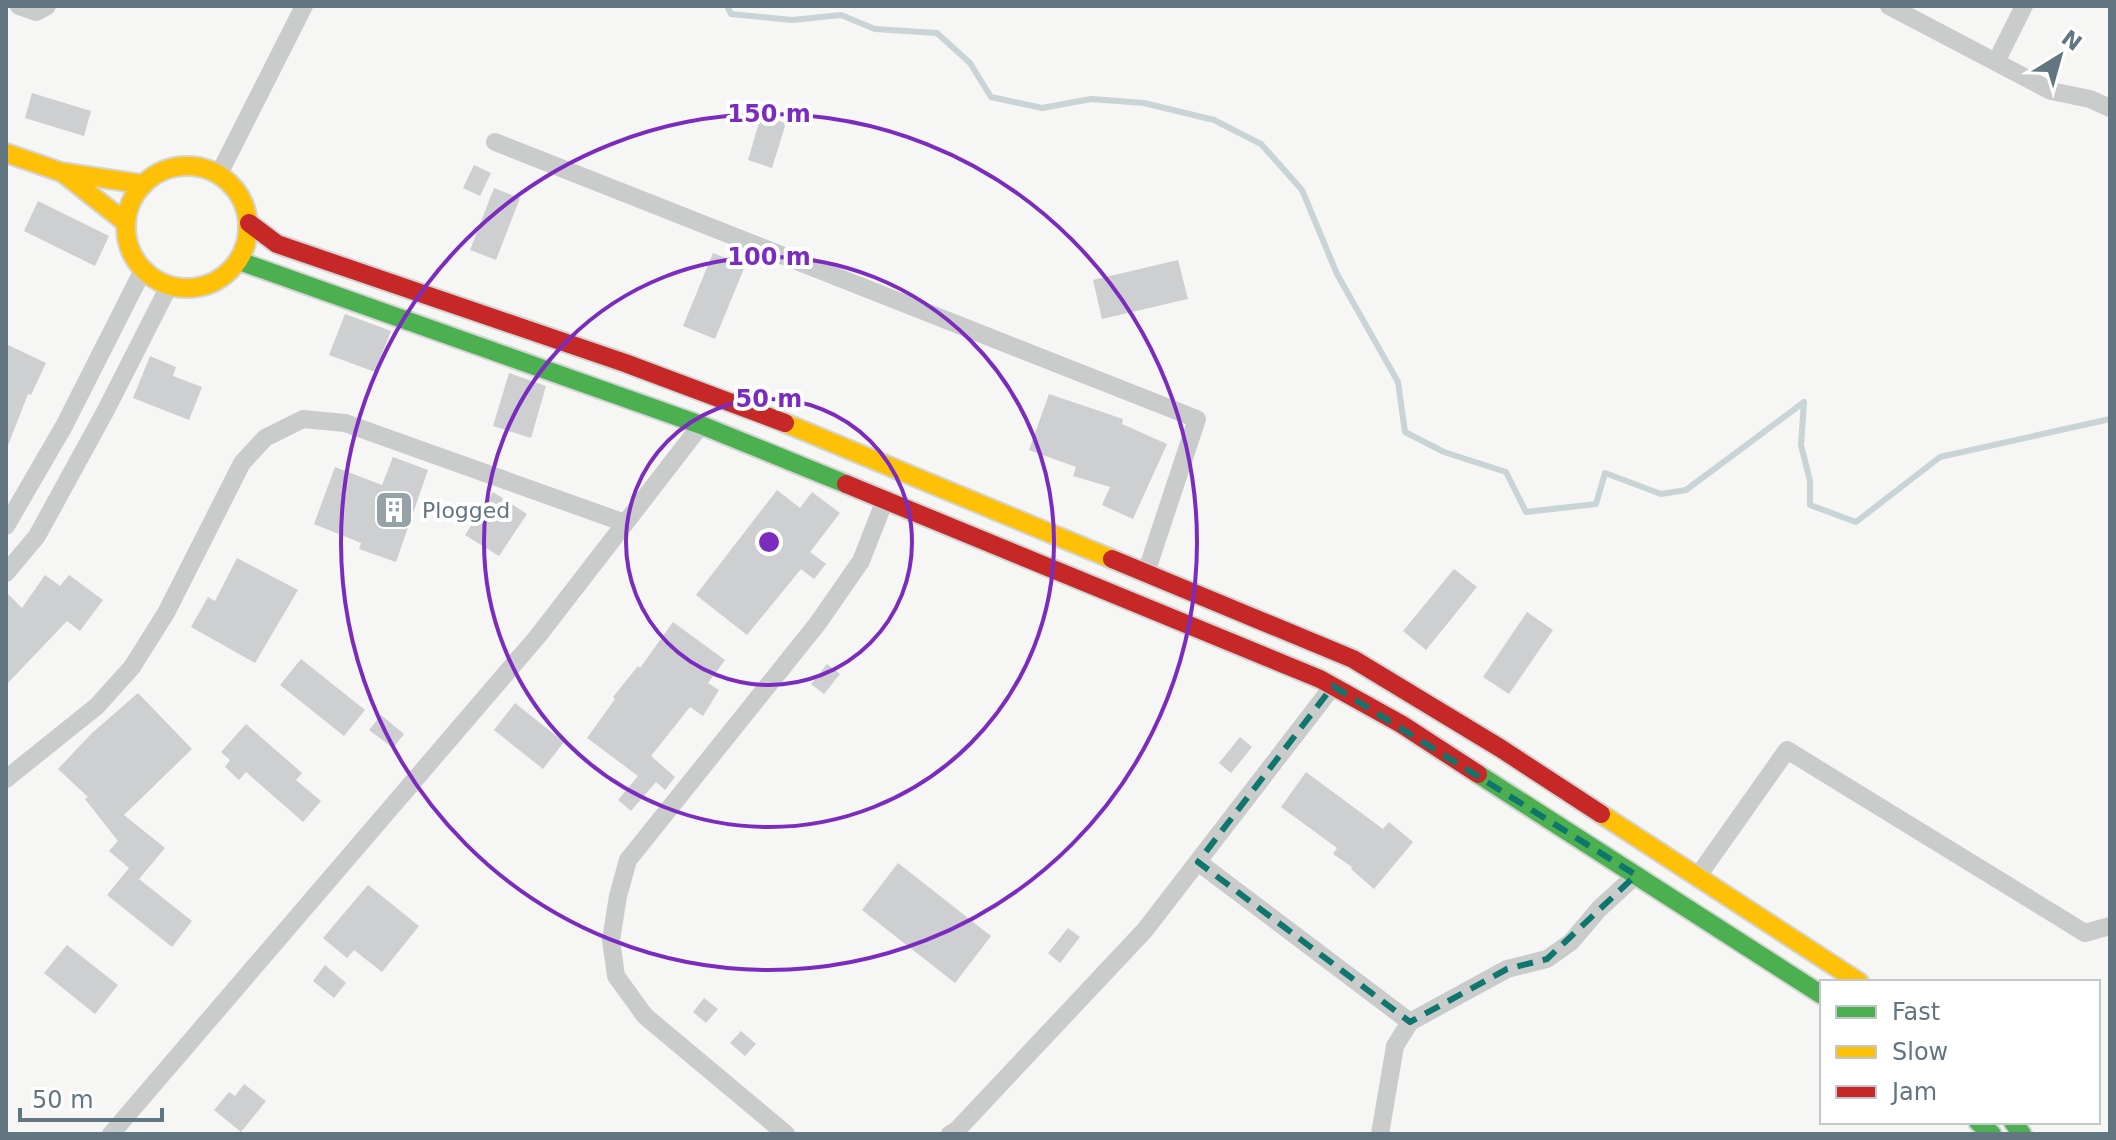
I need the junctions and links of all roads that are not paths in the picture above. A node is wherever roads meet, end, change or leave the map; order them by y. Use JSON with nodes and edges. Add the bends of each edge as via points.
{"nodes":[{"id":1,"x":19,"y":6,"type":"edge"},
{"id":2,"x":47,"y":6,"type":"edge"},
{"id":3,"x":304,"y":6,"type":"edge"},
{"id":4,"x":1889,"y":6,"type":"edge"},
{"id":5,"x":2024,"y":6,"type":"edge"},
{"id":6,"x":1996,"y":62,"type":"junction"},
{"id":7,"x":2110,"y":108,"type":"edge"},
{"id":8,"x":495,"y":142,"type":"dead end"},
{"id":9,"x":7,"y":156,"type":"edge"},
{"id":10,"x":61,"y":172,"type":"junction"},
{"id":11,"x":219,"y":174,"type":"junction"},
{"id":12,"x":141,"y":184,"type":"junction"},
{"id":13,"x":125,"y":222,"type":"junction"},
{"id":14,"x":249,"y":223,"type":"junction"},
{"id":15,"x":239,"y":261,"type":"junction"},
{"id":16,"x":143,"y":270,"type":"junction"},
{"id":17,"x":169,"y":286,"type":"junction"},
{"id":18,"x":701,"y":425,"type":"junction"},
{"id":19,"x":885,"y":500,"type":"junction"},
{"id":20,"x":625,"y":523,"type":"junction"},
{"id":21,"x":6,"y":526,"type":"edge"},
{"id":22,"x":6,"y":573,"type":"edge"},
{"id":23,"x":1146,"y":573,"type":"junction"},
{"id":24,"x":1333,"y":686,"type":"junction"},
{"id":25,"x":6,"y":779,"type":"edge"},
{"id":26,"x":1198,"y":862,"type":"junction"},
{"id":27,"x":1636,"y":875,"type":"junction"},
{"id":28,"x":1698,"y":876,"type":"junction"},
{"id":29,"x":2110,"y":926,"type":"edge"},
{"id":30,"x":1856,"y":980,"type":"edge"},
{"id":31,"x":1820,"y":994,"type":"edge"},
{"id":32,"x":1410,"y":1022,"type":"junction"},
{"id":33,"x":111,"y":1134,"type":"edge"},
{"id":34,"x":786,"y":1134,"type":"edge"},
{"id":35,"x":950,"y":1134,"type":"edge"},
{"id":36,"x":1380,"y":1134,"type":"edge"}],
"edges":[{"from":1,"to":2,"type":"street","via":[[36,12]]},
{"from":3,"to":11,"type":"street"},
{"from":4,"to":6,"type":"street"},
{"from":5,"to":6,"type":"street"},
{"from":6,"to":7,"type":"street","via":[[2051,91]]},
{"from":8,"to":23,"type":"street","via":[[1197,419]]},
{"from":9,"to":10,"type":"street"},
{"from":10,"to":12,"type":"street"},
{"from":10,"to":13,"type":"street"},
{"from":11,"to":12,"type":"street","via":[[178,165]]},
{"from":11,"to":14,"type":"street","via":[[234,187]]},
{"from":12,"to":13,"type":"street"},
{"from":13,"to":16,"type":"street","via":[[127,243]]},
{"from":14,"to":15,"type":"street"},
{"from":14,"to":23,"type":"street","via":[[277,244],[668,379]]},
{"from":15,"to":17,"type":"street","via":[[208,285]]},
{"from":15,"to":18,"type":"street"},
{"from":16,"to":17,"type":"street"},
{"from":16,"to":21,"type":"street"},
{"from":17,"to":22,"type":"street","via":[[37,536]]},
{"from":18,"to":19,"type":"street"},
{"from":18,"to":20,"type":"street"},
{"from":19,"to":24,"type":"street"},
{"from":19,"to":34,"type":"street","via":[[861,561],[818,623],[628,860],[611,940],[616,976],[645,1016]]},
{"from":20,"to":25,"type":"street","via":[[345,423],[303,419],[265,438],[242,463],[166,613],[132,667],[97,706]]},
{"from":20,"to":33,"type":"street","via":[[538,636]]},
{"from":23,"to":28,"type":"street","via":[[1353,659]]},
{"from":24,"to":26,"type":"street"},
{"from":24,"to":27,"type":"street"},
{"from":26,"to":32,"type":"street"},
{"from":26,"to":35,"type":"street","via":[[1111,968]]},
{"from":27,"to":31,"type":"street"},
{"from":27,"to":32,"type":"street","via":[[1571,942],[1547,959],[1507,969]]},
{"from":28,"to":29,"type":"street","via":[[1787,750],[2085,933]]},
{"from":28,"to":30,"type":"street"},
{"from":32,"to":36,"type":"street","via":[[1395,1046]]}]}
